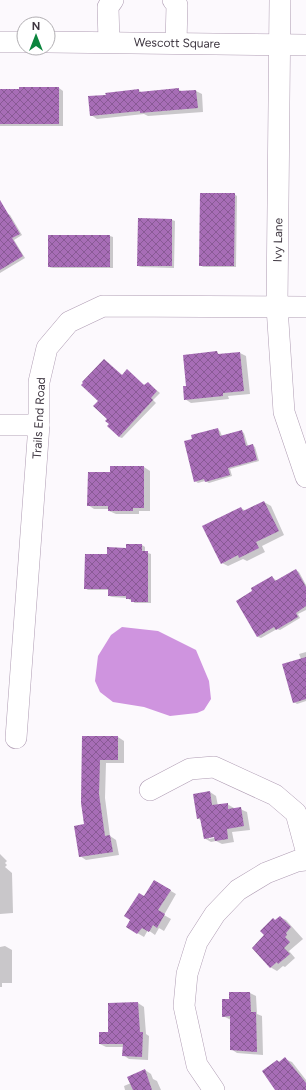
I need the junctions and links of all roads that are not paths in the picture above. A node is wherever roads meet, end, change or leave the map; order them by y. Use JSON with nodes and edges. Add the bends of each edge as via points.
{"nodes":[{"id":1,"x":113,"y":0,"type":"edge"},
{"id":2,"x":173,"y":0,"type":"edge"},
{"id":3,"x":280,"y":0,"type":"edge"},
{"id":4,"x":0,"y":42,"type":"edge"},
{"id":5,"x":16,"y":42,"type":"edge"},
{"id":6,"x":56,"y":42,"type":"edge"},
{"id":7,"x":109,"y":42,"type":"junction"},
{"id":8,"x":176,"y":43,"type":"junction"},
{"id":9,"x":280,"y":44,"type":"junction"},
{"id":10,"x":306,"y":45,"type":"edge"},
{"id":11,"x":277,"y":307,"type":"junction"},
{"id":12,"x":306,"y":307,"type":"edge"},
{"id":13,"x":0,"y":425,"type":"edge"},
{"id":14,"x":39,"y":425,"type":"junction"},
{"id":15,"x":306,"y":477,"type":"edge"},
{"id":16,"x":16,"y":738,"type":"dead end"},
{"id":17,"x":150,"y":790,"type":"dead end"},
{"id":18,"x":306,"y":850,"type":"edge"},
{"id":19,"x":306,"y":860,"type":"edge"},
{"id":20,"x":214,"y":1090,"type":"edge"}],
"edges":[{"from":1,"to":7,"type":"street","via":[[108,7]]},
{"from":2,"to":8,"type":"street","via":[[177,5]]},
{"from":3,"to":9,"type":"street","name":"Ivy Lane"},
{"from":4,"to":5,"type":"street"},
{"from":6,"to":7,"type":"street","name":"Wescott Square"},
{"from":7,"to":8,"type":"street","name":"Wescott Square"},
{"from":8,"to":9,"type":"street","name":"Wescott Square"},
{"from":9,"to":10,"type":"street","name":"Wescott Square"},
{"from":9,"to":11,"type":"street","name":"Ivy Lane"},
{"from":11,"to":12,"type":"street","name":"Trails End Road"},
{"from":11,"to":14,"type":"street","name":"Trails End Road","via":[[103,306],[69,322],[47,348],[39,382]]},
{"from":11,"to":15,"type":"street","name":"Ivy Lane","via":[[284,412]]},
{"from":13,"to":14,"type":"street"},
{"from":14,"to":16,"type":"street","name":"Trails End Road"},
{"from":17,"to":18,"type":"street","via":[[190,769],[214,767],[275,796],[296,813]]},
{"from":19,"to":20,"type":"street","via":[[266,873],[238,890],[215,914],[197,942],[187,974],[184,1006],[197,1065]]}]}
